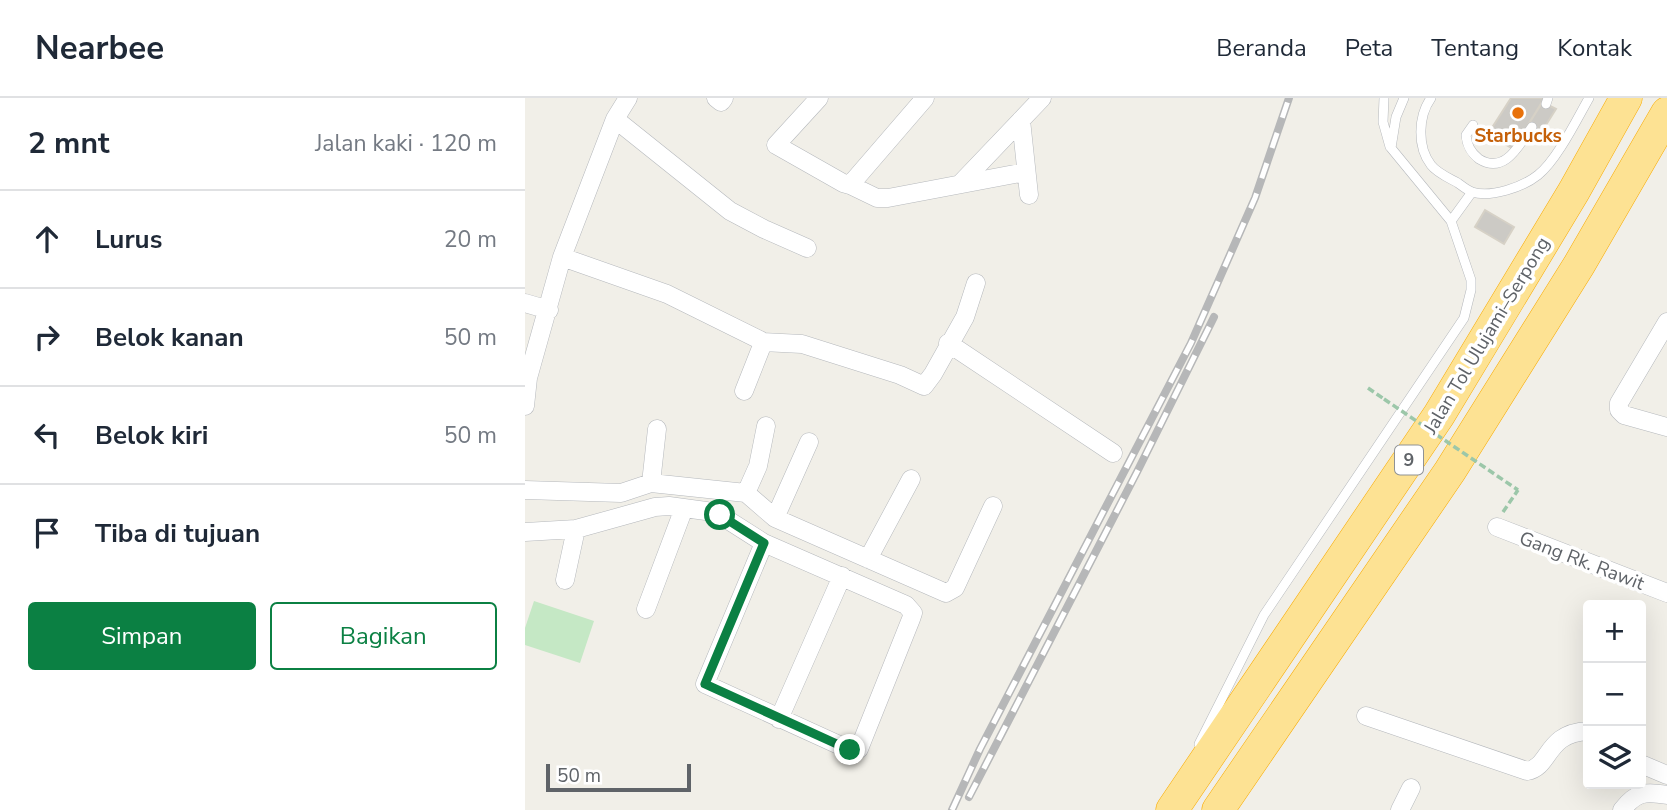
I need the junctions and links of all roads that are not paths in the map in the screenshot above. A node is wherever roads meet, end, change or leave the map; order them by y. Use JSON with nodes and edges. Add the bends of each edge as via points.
{"nodes":[{"id":1,"x":628,"y":98,"type":"edge"},
{"id":2,"x":716,"y":98,"type":"edge"},
{"id":3,"x":724,"y":98,"type":"edge"},
{"id":4,"x":818,"y":98,"type":"edge"},
{"id":5,"x":925,"y":98,"type":"edge"},
{"id":6,"x":1042,"y":98,"type":"edge"},
{"id":7,"x":1384,"y":98,"type":"edge"},
{"id":8,"x":1404,"y":98,"type":"edge"},
{"id":9,"x":1431,"y":98,"type":"edge"},
{"id":10,"x":1589,"y":98,"type":"edge"},
{"id":11,"x":1626,"y":98,"type":"edge"},
{"id":12,"x":1667,"y":113,"type":"edge"},
{"id":13,"x":615,"y":119,"type":"junction"},
{"id":14,"x":1021,"y":120,"type":"junction"},
{"id":15,"x":1473,"y":125,"type":"dead end"},
{"id":16,"x":1532,"y":127,"type":"dead end"},
{"id":17,"x":1391,"y":148,"type":"junction"},
{"id":18,"x":1025,"y":172,"type":"junction"},
{"id":19,"x":960,"y":184,"type":"junction"},
{"id":20,"x":850,"y":185,"type":"junction"},
{"id":21,"x":1472,"y":192,"type":"junction"},
{"id":22,"x":1029,"y":195,"type":"dead end"},
{"id":23,"x":1451,"y":221,"type":"junction"},
{"id":24,"x":807,"y":248,"type":"dead end"},
{"id":25,"x":562,"y":257,"type":"junction"},
{"id":26,"x":976,"y":283,"type":"dead end"},
{"id":27,"x":525,"y":303,"type":"edge"},
{"id":28,"x":549,"y":310,"type":"junction"},
{"id":29,"x":1667,"y":321,"type":"edge"},
{"id":30,"x":762,"y":342,"type":"junction"},
{"id":31,"x":948,"y":344,"type":"junction"},
{"id":32,"x":527,"y":378,"type":"edge"},
{"id":33,"x":744,"y":390,"type":"dead end"},
{"id":34,"x":525,"y":406,"type":"edge"},
{"id":35,"x":766,"y":426,"type":"dead end"},
{"id":36,"x":1667,"y":427,"type":"edge"},
{"id":37,"x":657,"y":429,"type":"dead end"},
{"id":38,"x":810,"y":442,"type":"dead end"},
{"id":39,"x":1113,"y":453,"type":"dead end"},
{"id":40,"x":911,"y":479,"type":"dead end"},
{"id":41,"x":651,"y":482,"type":"junction"},
{"id":42,"x":525,"y":491,"type":"edge"},
{"id":43,"x":746,"y":493,"type":"junction"},
{"id":44,"x":993,"y":506,"type":"dead end"},
{"id":45,"x":684,"y":508,"type":"junction"},
{"id":46,"x":775,"y":518,"type":"junction"},
{"id":47,"x":1497,"y":527,"type":"dead end"},
{"id":48,"x":576,"y":529,"type":"junction"},
{"id":49,"x":525,"y":532,"type":"edge"},
{"id":50,"x":764,"y":543,"type":"junction"},
{"id":51,"x":868,"y":559,"type":"junction"},
{"id":52,"x":842,"y":576,"type":"junction"},
{"id":53,"x":565,"y":580,"type":"dead end"},
{"id":54,"x":1667,"y":593,"type":"edge"},
{"id":55,"x":646,"y":609,"type":"dead end"},
{"id":56,"x":1366,"y":716,"type":"dead end"},
{"id":57,"x":779,"y":719,"type":"junction"},
{"id":58,"x":1583,"y":731,"type":"edge"},
{"id":59,"x":1196,"y":751,"type":"dead end"},
{"id":60,"x":1646,"y":766,"type":"edge"},
{"id":61,"x":1184,"y":775,"type":"dead end"},
{"id":62,"x":1667,"y":775,"type":"edge"},
{"id":63,"x":1411,"y":788,"type":"dead end"},
{"id":64,"x":1667,"y":795,"type":"edge"},
{"id":65,"x":1167,"y":810,"type":"edge"},
{"id":66,"x":1173,"y":810,"type":"edge"},
{"id":67,"x":1218,"y":810,"type":"edge"},
{"id":68,"x":1400,"y":810,"type":"edge"},
{"id":69,"x":1622,"y":810,"type":"edge"}],
"edges":[{"from":1,"to":13,"type":"street"},
{"from":2,"to":3,"type":"street","via":[[721,102]]},
{"from":4,"to":20,"type":"street","via":[[776,145]]},
{"from":5,"to":20,"type":"street"},
{"from":6,"to":14,"type":"street"},
{"from":7,"to":17,"type":"lane","via":[[1383,122]]},
{"from":8,"to":17,"type":"lane"},
{"from":9,"to":21,"type":"lane","via":[[1420,125],[1430,164]]},
{"from":10,"to":21,"type":"lane","via":[[1541,173],[1518,188]]},
{"from":11,"to":66,"type":"highway","name":"Jalan Tol Ulujami–Serpong","number":"9","via":[[1439,415]]},
{"from":12,"to":67,"type":"highway","name":"Jalan Tol Ulujami–Serpong","number":"9","via":[[1579,265],[1450,471]]},
{"from":13,"to":24,"type":"street","via":[[730,211]]},
{"from":13,"to":25,"type":"street"},
{"from":14,"to":18,"type":"street"},
{"from":14,"to":19,"type":"street"},
{"from":15,"to":16,"type":"lane","via":[[1466,135],[1467,146],[1492,164],[1514,153]]},
{"from":17,"to":23,"type":"lane"},
{"from":18,"to":19,"type":"street"},
{"from":18,"to":22,"type":"street"},
{"from":19,"to":20,"type":"street","via":[[888,198],[877,198]]},
{"from":21,"to":23,"type":"lane"},
{"from":23,"to":59,"type":"lane","via":[[1471,280],[1464,318],[1264,615]]},
{"from":25,"to":28,"type":"street"},
{"from":25,"to":30,"type":"street","via":[[667,294]]},
{"from":26,"to":31,"type":"street","via":[[965,317]]},
{"from":27,"to":28,"type":"street"},
{"from":28,"to":32,"type":"street"},
{"from":29,"to":36,"type":"street","via":[[1619,410]]},
{"from":30,"to":31,"type":"street","via":[[803,344],[924,386]]},
{"from":30,"to":33,"type":"street"},
{"from":31,"to":39,"type":"street"},
{"from":32,"to":34,"type":"street"},
{"from":35,"to":43,"type":"street","via":[[758,466]]},
{"from":37,"to":41,"type":"street"},
{"from":38,"to":46,"type":"street"},
{"from":40,"to":51,"type":"street"},
{"from":41,"to":42,"type":"street","via":[[621,493]]},
{"from":41,"to":43,"type":"street"},
{"from":43,"to":46,"type":"street"},
{"from":44,"to":51,"type":"street","via":[[951,592]]},
{"from":45,"to":48,"type":"street","via":[[655,506]]},
{"from":45,"to":50,"type":"street","via":[[720,515]]},
{"from":45,"to":55,"type":"street"},
{"from":46,"to":51,"type":"street"},
{"from":47,"to":54,"type":"street","name":"Gang Rk. Rawit"},
{"from":48,"to":49,"type":"street"},
{"from":48,"to":53,"type":"street"},
{"from":50,"to":52,"type":"street"},
{"from":50,"to":57,"type":"street","via":[[705,684]]},
{"from":52,"to":57,"type":"street"},
{"from":52,"to":57,"type":"street","via":[[907,605],[913,613],[863,744],[859,750],[850,750]]},
{"from":56,"to":58,"type":"street","via":[[1527,771],[1540,765],[1559,739]]},
{"from":60,"to":62,"type":"street"},
{"from":61,"to":65,"type":"lane"},
{"from":63,"to":68,"type":"street"},
{"from":64,"to":69,"type":"street","via":[[1649,792],[1632,798]]}]}
